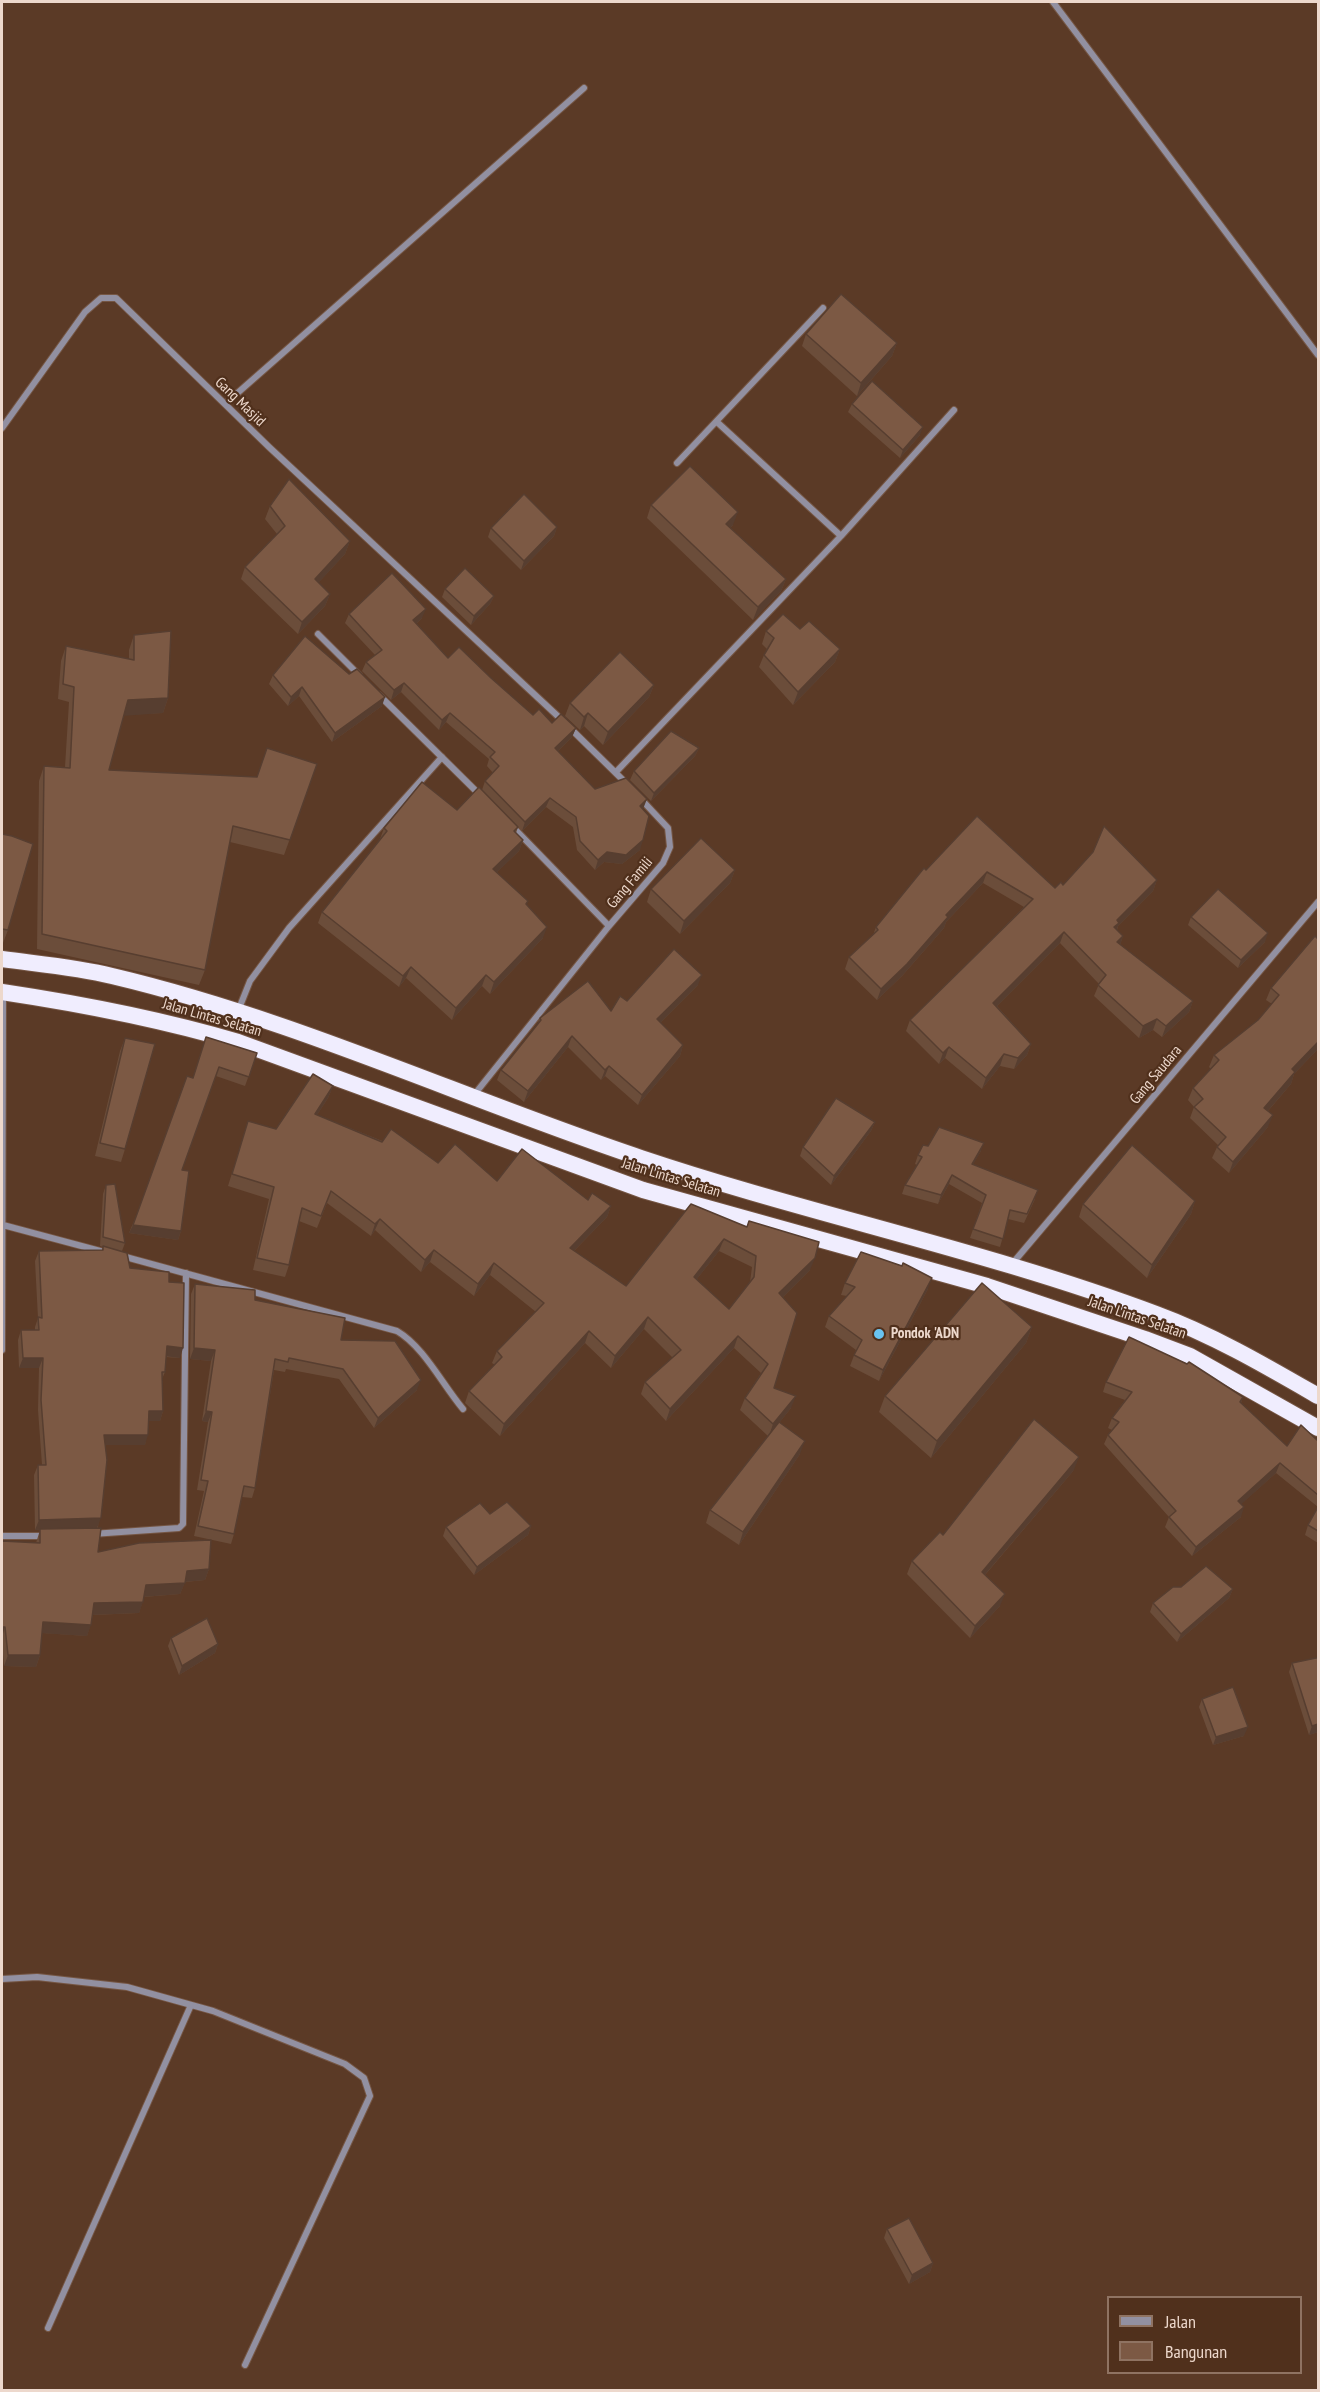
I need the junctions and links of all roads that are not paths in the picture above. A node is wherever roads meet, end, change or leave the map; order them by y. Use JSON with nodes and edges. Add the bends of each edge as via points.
{"nodes":[{"id":1,"x":1053,"y":2,"type":"edge"},
{"id":2,"x":584,"y":88,"type":"dead end"},
{"id":3,"x":823,"y":308,"type":"dead end"},
{"id":4,"x":1318,"y":356,"type":"edge"},
{"id":5,"x":225,"y":404,"type":"junction"},
{"id":6,"x":954,"y":410,"type":"dead end"},
{"id":7,"x":717,"y":422,"type":"junction"},
{"id":8,"x":2,"y":428,"type":"edge"},
{"id":9,"x":677,"y":463,"type":"dead end"},
{"id":10,"x":840,"y":536,"type":"junction"},
{"id":11,"x":318,"y":634,"type":"dead end"},
{"id":12,"x":367,"y":683,"type":"edge"},
{"id":13,"x":376,"y":691,"type":"edge"},
{"id":14,"x":442,"y":757,"type":"junction"},
{"id":15,"x":616,"y":772,"type":"junction"},
{"id":16,"x":631,"y":788,"type":"edge"},
{"id":17,"x":638,"y":796,"type":"edge"},
{"id":18,"x":485,"y":800,"type":"edge"},
{"id":19,"x":507,"y":822,"type":"edge"},
{"id":20,"x":1318,"y":902,"type":"edge"},
{"id":21,"x":609,"y":926,"type":"junction"},
{"id":22,"x":2,"y":959,"type":"edge"},
{"id":23,"x":2,"y":992,"type":"edge"},
{"id":24,"x":238,"y":1011,"type":"junction"},
{"id":25,"x":473,"y":1096,"type":"junction"},
{"id":26,"x":765,"y":1195,"type":"junction"},
{"id":27,"x":756,"y":1222,"type":"junction"},
{"id":28,"x":3,"y":1225,"type":"edge"},
{"id":29,"x":1012,"y":1264,"type":"junction"},
{"id":30,"x":186,"y":1273,"type":"junction"},
{"id":31,"x":2,"y":1350,"type":"edge"},
{"id":32,"x":1318,"y":1396,"type":"edge"},
{"id":33,"x":463,"y":1409,"type":"dead end"},
{"id":34,"x":1318,"y":1428,"type":"edge"},
{"id":35,"x":79,"y":1535,"type":"edge"},
{"id":36,"x":2,"y":1536,"type":"edge"},
{"id":37,"x":57,"y":1536,"type":"edge"},
{"id":38,"x":2,"y":1979,"type":"edge"},
{"id":39,"x":191,"y":2005,"type":"junction"},
{"id":40,"x":48,"y":2328,"type":"dead end"},
{"id":41,"x":245,"y":2365,"type":"dead end"}],
"edges":[{"from":1,"to":4,"type":"street"},
{"from":2,"to":5,"type":"street"},
{"from":3,"to":7,"type":"street"},
{"from":5,"to":8,"type":"street","name":"Gang Masjid","via":[[116,298],[101,298],[85,312]]},
{"from":5,"to":15,"type":"street","name":"Gang Masjid"},
{"from":6,"to":10,"type":"street"},
{"from":7,"to":9,"type":"street"},
{"from":7,"to":10,"type":"street"},
{"from":10,"to":15,"type":"street"},
{"from":11,"to":12,"type":"street"},
{"from":13,"to":14,"type":"street"},
{"from":14,"to":18,"type":"street"},
{"from":14,"to":24,"type":"street","via":[[289,927],[250,981]]},
{"from":15,"to":16,"type":"street"},
{"from":17,"to":21,"type":"street","name":"Gang Famili","via":[[668,828],[670,847],[663,862]]},
{"from":19,"to":21,"type":"street"},
{"from":20,"to":29,"type":"street","name":"Gang Saudara"},
{"from":21,"to":25,"type":"street","name":"Gang Famili"},
{"from":22,"to":24,"type":"highway","name":"Jalan Lintas Selatan","via":[[109,975]]},
{"from":23,"to":27,"type":"highway","name":"Jalan Lintas Selatan","via":[[110,1009],[238,1042],[643,1190]]},
{"from":23,"to":28,"type":"street"},
{"from":24,"to":25,"type":"highway","name":"Jalan Lintas Selatan"},
{"from":25,"to":26,"type":"highway","name":"Jalan Lintas Selatan","via":[[640,1158]]},
{"from":26,"to":27,"type":"highway"},
{"from":26,"to":29,"type":"highway","name":"Jalan Lintas Selatan"},
{"from":27,"to":34,"type":"highway","name":"Jalan Lintas Selatan","via":[[987,1286],[1190,1356]]},
{"from":28,"to":30,"type":"street"},
{"from":28,"to":31,"type":"street"},
{"from":29,"to":32,"type":"highway","name":"Jalan Lintas Selatan","via":[[1160,1315],[1238,1351]]},
{"from":30,"to":33,"type":"street","via":[[396,1331],[414,1344]]},
{"from":30,"to":35,"type":"street","via":[[183,1524],[179,1528]]},
{"from":36,"to":37,"type":"street"},
{"from":38,"to":39,"type":"street","via":[[37,1977],[128,1987]]},
{"from":39,"to":40,"type":"street"},
{"from":39,"to":41,"type":"street","via":[[345,2064],[364,2078],[370,2096]]}]}
